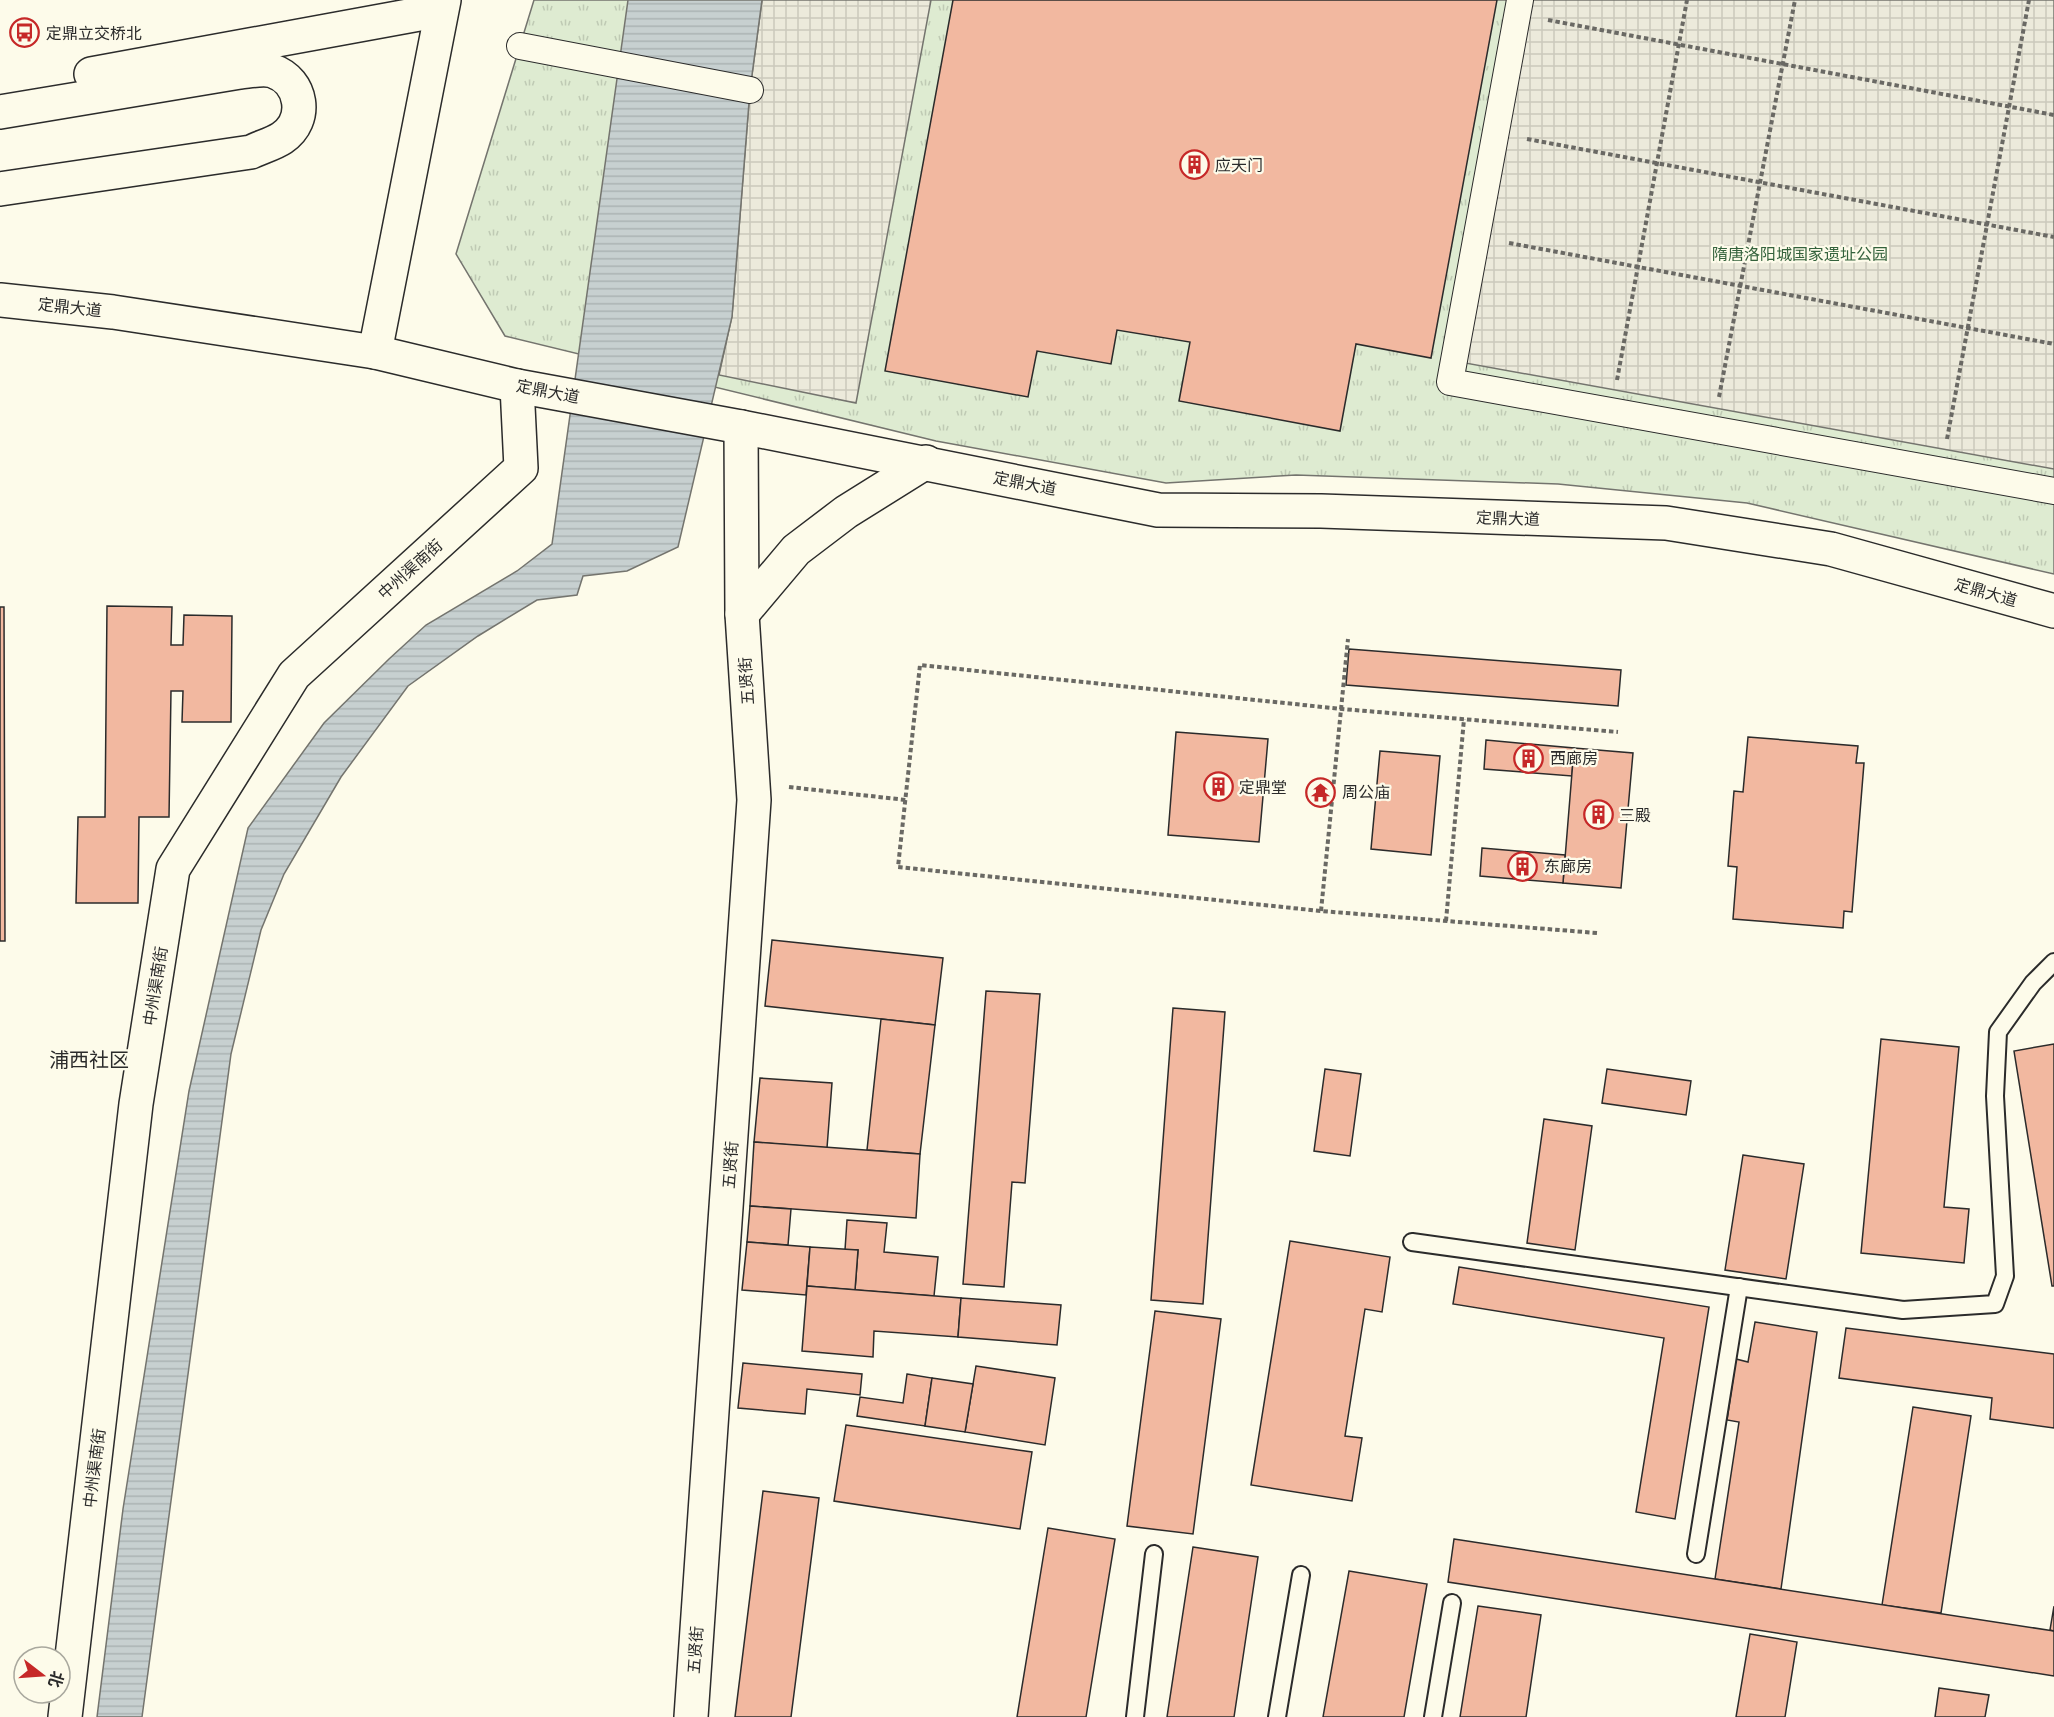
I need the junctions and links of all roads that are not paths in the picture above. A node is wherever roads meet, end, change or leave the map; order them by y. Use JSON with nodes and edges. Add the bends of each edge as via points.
{"nodes":[{"id":1,"x":442,"y":5,"type":"edge"},
{"id":2,"x":1518,"y":7,"type":"edge"},
{"id":3,"x":520,"y":46,"type":"dead end"},
{"id":4,"x":750,"y":90,"type":"dead end"},
{"id":5,"x":0,"y":91,"type":"edge"},
{"id":6,"x":0,"y":112,"type":"edge"},
{"id":7,"x":0,"y":189,"type":"edge"},
{"id":8,"x":0,"y":300,"type":"edge"},
{"id":9,"x":375,"y":352,"type":"junction"},
{"id":10,"x":517,"y":386,"type":"junction"},
{"id":11,"x":730,"y":425,"type":"junction"},
{"id":12,"x":926,"y":462,"type":"junction"},
{"id":13,"x":2054,"y":491,"type":"edge"},
{"id":14,"x":2054,"y":611,"type":"edge"},
{"id":15,"x":742,"y":614,"type":"junction"},
{"id":16,"x":2054,"y":962,"type":"edge"},
{"id":17,"x":1412,"y":1242,"type":"dead end"},
{"id":18,"x":1739,"y":1287,"type":"junction"},
{"id":19,"x":1154,"y":1554,"type":"dead end"},
{"id":20,"x":1696,"y":1554,"type":"dead end"},
{"id":21,"x":1301,"y":1575,"type":"dead end"},
{"id":22,"x":1452,"y":1603,"type":"dead end"},
{"id":23,"x":65,"y":1717,"type":"edge"},
{"id":24,"x":691,"y":1717,"type":"edge"},
{"id":25,"x":1135,"y":1717,"type":"edge"},
{"id":26,"x":1277,"y":1717,"type":"edge"},
{"id":27,"x":1433,"y":1717,"type":"edge"}],
"edges":[{"from":1,"to":5,"type":"main road"},
{"from":1,"to":9,"type":"main road"},
{"from":2,"to":13,"type":"street","via":[[1450,382]]},
{"from":3,"to":4,"type":"street"},
{"from":6,"to":7,"type":"main road","via":[[271,70],[290,80],[300,98],[297,118],[283,137],[251,152]]},
{"from":8,"to":9,"type":"main road","name":"定鼎大道","via":[[113,312]]},
{"from":9,"to":10,"type":"main road","name":"定鼎大道"},
{"from":10,"to":11,"type":"main road","name":"定鼎大道"},
{"from":10,"to":23,"type":"main road","name":"中州渠南街","via":[[521,468],[294,675],[173,869],[136,1104]]},
{"from":11,"to":12,"type":"main road","name":"定鼎大道"},
{"from":11,"to":15,"type":"main road","name":"五贤街"},
{"from":12,"to":14,"type":"main road","name":"定鼎大道","via":[[1158,510],[1666,523],[1831,549]]},
{"from":12,"to":15,"type":"main road","via":[[846,512],[796,550]]},
{"from":15,"to":24,"type":"main road","name":"五贤街","via":[[754,800]]},
{"from":16,"to":18,"type":"lane","via":[[2033,983],[1998,1032],[1995,1096],[2005,1276],[1995,1304],[1904,1310]]},
{"from":17,"to":18,"type":"lane"},
{"from":18,"to":20,"type":"lane"},
{"from":19,"to":25,"type":"lane"},
{"from":21,"to":26,"type":"lane"},
{"from":22,"to":27,"type":"lane"}]}
